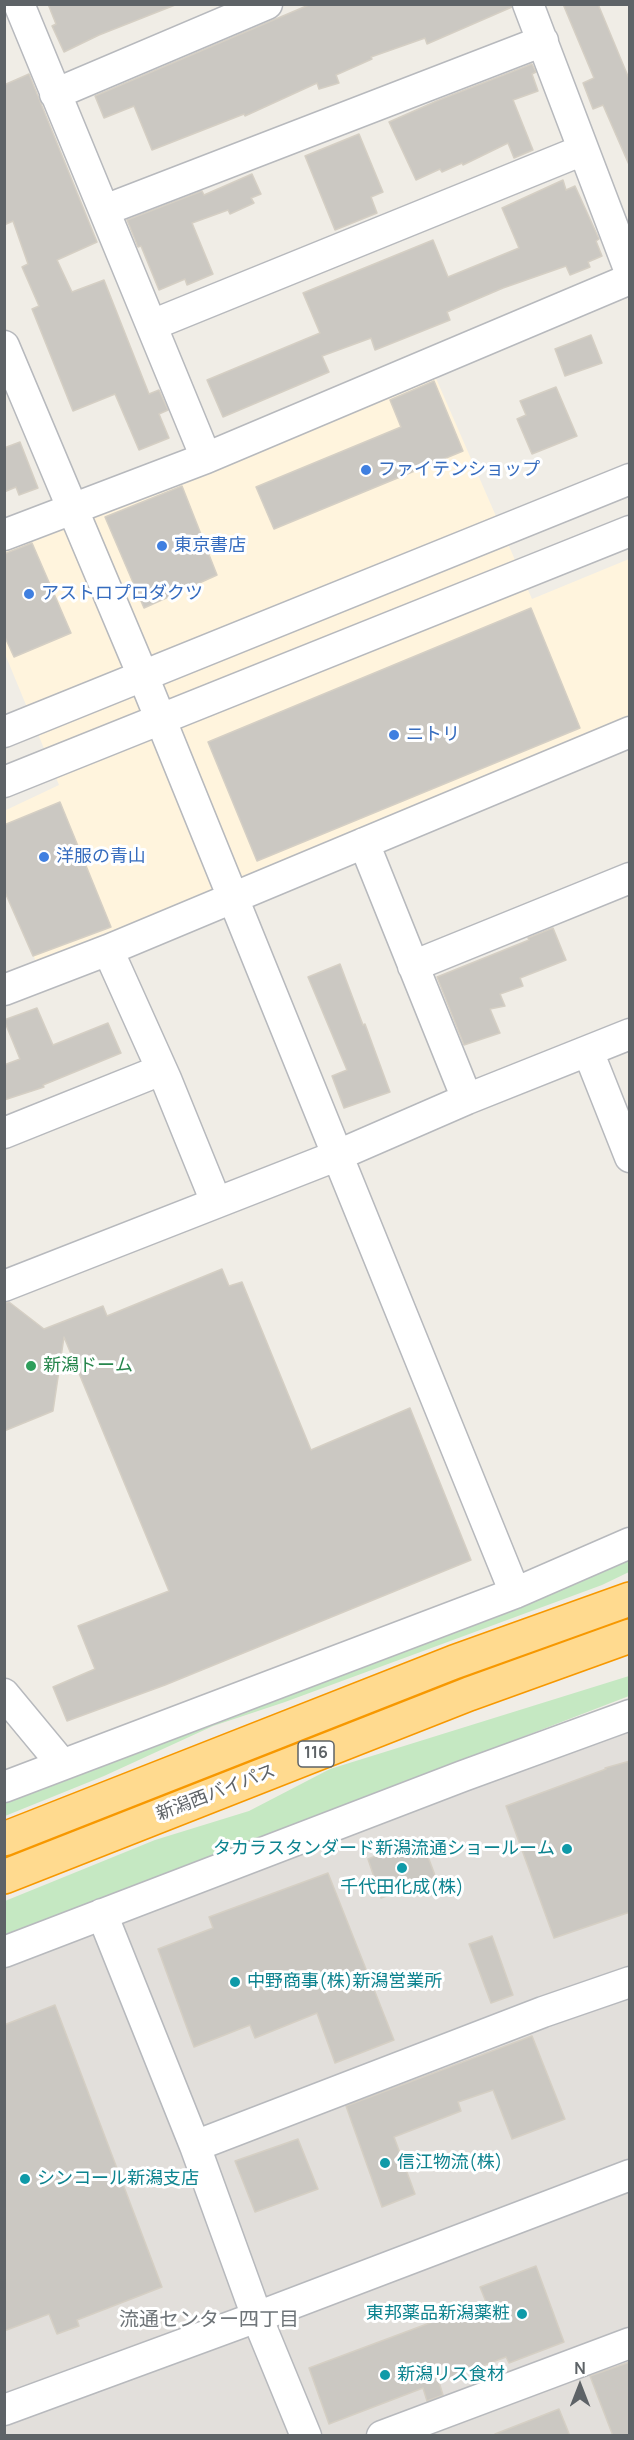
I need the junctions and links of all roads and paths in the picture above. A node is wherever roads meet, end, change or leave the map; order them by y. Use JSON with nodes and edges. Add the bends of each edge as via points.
{"nodes":[{"id":1,"x":19,"y":4,"type":"edge"},
{"id":2,"x":267,"y":4,"type":"edge"},
{"id":3,"x":528,"y":4,"type":"edge"},
{"id":4,"x":543,"y":41,"type":"junction"},
{"id":5,"x":55,"y":94,"type":"junction"},
{"id":6,"x":583,"y":150,"type":"junction"},
{"id":7,"x":105,"y":210,"type":"junction"},
{"id":8,"x":630,"y":272,"type":"edge"},
{"id":9,"x":630,"y":279,"type":"edge"},
{"id":10,"x":152,"y":325,"type":"junction"},
{"id":11,"x":7,"y":356,"type":"edge"},
{"id":12,"x":206,"y":458,"type":"junction"},
{"id":13,"x":630,"y":479,"type":"edge"},
{"id":14,"x":71,"y":508,"type":"junction"},
{"id":15,"x":630,"y":531,"type":"edge"},
{"id":16,"x":4,"y":535,"type":"edge"},
{"id":17,"x":143,"y":676,"type":"junction"},
{"id":18,"x":160,"y":720,"type":"junction"},
{"id":19,"x":4,"y":732,"type":"edge"},
{"id":20,"x":630,"y":732,"type":"edge"},
{"id":21,"x":4,"y":782,"type":"edge"},
{"id":22,"x":364,"y":843,"type":"junction"},
{"id":23,"x":630,"y":878,"type":"edge"},
{"id":24,"x":232,"y":897,"type":"junction"},
{"id":25,"x":108,"y":950,"type":"junction"},
{"id":26,"x":414,"y":966,"type":"junction"},
{"id":27,"x":4,"y":990,"type":"edge"},
{"id":28,"x":630,"y":1034,"type":"edge"},
{"id":29,"x":588,"y":1051,"type":"junction"},
{"id":30,"x":161,"y":1070,"type":"junction"},
{"id":31,"x":467,"y":1099,"type":"junction"},
{"id":32,"x":4,"y":1133,"type":"edge"},
{"id":33,"x":336,"y":1156,"type":"junction"},
{"id":34,"x":630,"y":1157,"type":"edge"},
{"id":35,"x":216,"y":1202,"type":"junction"},
{"id":36,"x":4,"y":1286,"type":"edge"},
{"id":37,"x":630,"y":1543,"type":"edge"},
{"id":38,"x":515,"y":1593,"type":"junction"},
{"id":39,"x":630,"y":1599,"type":"edge"},
{"id":40,"x":630,"y":1636,"type":"edge"},
{"id":41,"x":630,"y":1650,"type":"edge"},
{"id":42,"x":4,"y":1694,"type":"edge"},
{"id":43,"x":469,"y":1694,"type":"junction"},
{"id":44,"x":630,"y":1715,"type":"edge"},
{"id":45,"x":62,"y":1764,"type":"junction"},
{"id":46,"x":4,"y":1787,"type":"edge"},
{"id":47,"x":4,"y":1839,"type":"edge"},
{"id":48,"x":4,"y":1877,"type":"edge"},
{"id":49,"x":102,"y":1914,"type":"junction"},
{"id":50,"x":4,"y":1952,"type":"edge"},
{"id":51,"x":630,"y":1982,"type":"edge"},
{"id":52,"x":195,"y":2146,"type":"junction"},
{"id":53,"x":630,"y":2175,"type":"edge"},
{"id":54,"x":257,"y":2318,"type":"junction"},
{"id":55,"x":630,"y":2343,"type":"edge"},
{"id":56,"x":4,"y":2410,"type":"edge"},
{"id":57,"x":306,"y":2436,"type":"edge"},
{"id":58,"x":382,"y":2436,"type":"edge"}],
"edges":[{"from":1,"to":5,"type":"street"},
{"from":2,"to":5,"type":"street"},
{"from":3,"to":4,"type":"street"},
{"from":4,"to":6,"type":"street"},
{"from":4,"to":7,"type":"street"},
{"from":5,"to":7,"type":"street"},
{"from":6,"to":8,"type":"street"},
{"from":6,"to":10,"type":"street"},
{"from":7,"to":10,"type":"street"},
{"from":9,"to":12,"type":"street"},
{"from":10,"to":12,"type":"street"},
{"from":11,"to":14,"type":"street"},
{"from":12,"to":14,"type":"street"},
{"from":13,"to":17,"type":"street"},
{"from":14,"to":16,"type":"street"},
{"from":14,"to":17,"type":"street"},
{"from":15,"to":18,"type":"street"},
{"from":17,"to":18,"type":"street"},
{"from":17,"to":19,"type":"street"},
{"from":18,"to":21,"type":"street"},
{"from":18,"to":24,"type":"street"},
{"from":20,"to":22,"type":"street"},
{"from":22,"to":24,"type":"street"},
{"from":22,"to":26,"type":"street"},
{"from":23,"to":26,"type":"street"},
{"from":24,"to":25,"type":"street"},
{"from":24,"to":33,"type":"street"},
{"from":25,"to":27,"type":"street"},
{"from":25,"to":30,"type":"street"},
{"from":26,"to":31,"type":"street"},
{"from":28,"to":29,"type":"street"},
{"from":29,"to":31,"type":"street"},
{"from":29,"to":34,"type":"street"},
{"from":30,"to":32,"type":"street"},
{"from":30,"to":35,"type":"street"},
{"from":31,"to":33,"type":"street"},
{"from":33,"to":35,"type":"street"},
{"from":33,"to":38,"type":"street"},
{"from":35,"to":36,"type":"street"},
{"from":37,"to":38,"type":"street"},
{"from":38,"to":45,"type":"street"},
{"from":39,"to":47,"type":"highway","name":"新潟西バイパス","number":"116","via":[[454,1662]]},
{"from":40,"to":43,"type":"highway","name":"新潟西バイパス","number":"116"},
{"from":41,"to":43,"type":"highway"},
{"from":42,"to":45,"type":"street"},
{"from":43,"to":48,"type":"highway","name":"新潟西バイパス","number":"116"},
{"from":44,"to":49,"type":"street"},
{"from":45,"to":46,"type":"street"},
{"from":49,"to":50,"type":"street"},
{"from":49,"to":52,"type":"street"},
{"from":51,"to":52,"type":"street"},
{"from":52,"to":54,"type":"street"},
{"from":53,"to":54,"type":"street"},
{"from":54,"to":56,"type":"street"},
{"from":54,"to":57,"type":"street"},
{"from":55,"to":58,"type":"street"}]}
